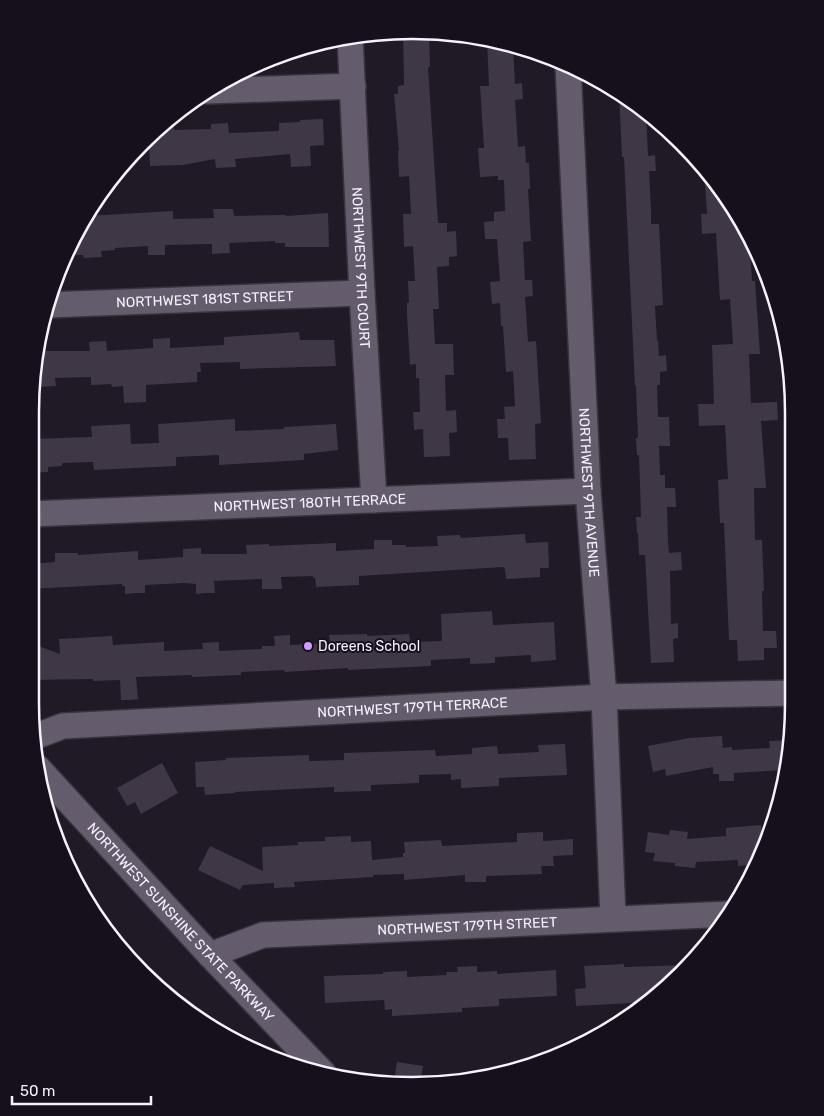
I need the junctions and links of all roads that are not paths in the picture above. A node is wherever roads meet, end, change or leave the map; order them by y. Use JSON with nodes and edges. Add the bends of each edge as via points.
{"nodes":[{"id":1,"x":350,"y":44,"type":"edge"},
{"id":2,"x":568,"y":73,"type":"edge"},
{"id":3,"x":353,"y":86,"type":"junction"},
{"id":4,"x":223,"y":90,"type":"edge"},
{"id":5,"x":362,"y":293,"type":"junction"},
{"id":6,"x":55,"y":305,"type":"edge"},
{"id":7,"x":588,"y":491,"type":"junction"},
{"id":8,"x":374,"y":500,"type":"junction"},
{"id":9,"x":39,"y":514,"type":"edge"},
{"id":10,"x":785,"y":693,"type":"edge"},
{"id":11,"x":604,"y":697,"type":"junction"},
{"id":12,"x":40,"y":734,"type":"edge"},
{"id":13,"x":46,"y":777,"type":"edge"},
{"id":14,"x":720,"y":914,"type":"edge"},
{"id":15,"x":613,"y":918,"type":"junction"},
{"id":16,"x":210,"y":956,"type":"junction"},
{"id":17,"x":315,"y":1065,"type":"edge"}],
"edges":[{"from":1,"to":3,"type":"street","name":"NORTHWEST 9TH COURT"},
{"from":2,"to":7,"type":"street","name":"NORTHWEST 9TH AVENUE"},
{"from":3,"to":4,"type":"street"},
{"from":3,"to":5,"type":"street","name":"NORTHWEST 9TH COURT"},
{"from":5,"to":6,"type":"street","name":"NORTHWEST 181ST STREET"},
{"from":5,"to":8,"type":"street","name":"NORTHWEST 9TH COURT"},
{"from":7,"to":8,"type":"street","name":"NORTHWEST 180TH TERRACE"},
{"from":7,"to":11,"type":"street","name":"NORTHWEST 9TH AVENUE"},
{"from":8,"to":9,"type":"street","name":"NORTHWEST 180TH TERRACE"},
{"from":10,"to":11,"type":"street","name":"NORTHWEST 179TH TERRACE"},
{"from":11,"to":12,"type":"street","name":"NORTHWEST 179TH TERRACE","via":[[63,726]]},
{"from":11,"to":15,"type":"street","name":"NORTHWEST 9TH AVENUE"},
{"from":13,"to":16,"type":"street","name":"NORTHWEST SUNSHINE STATE PARKWAY"},
{"from":14,"to":15,"type":"street","name":"NORTHWEST 179TH STREET"},
{"from":15,"to":16,"type":"street","name":"NORTHWEST 179TH STREET","via":[[263,935]]},
{"from":16,"to":17,"type":"street","name":"NORTHWEST SUNSHINE STATE PARKWAY"}]}
